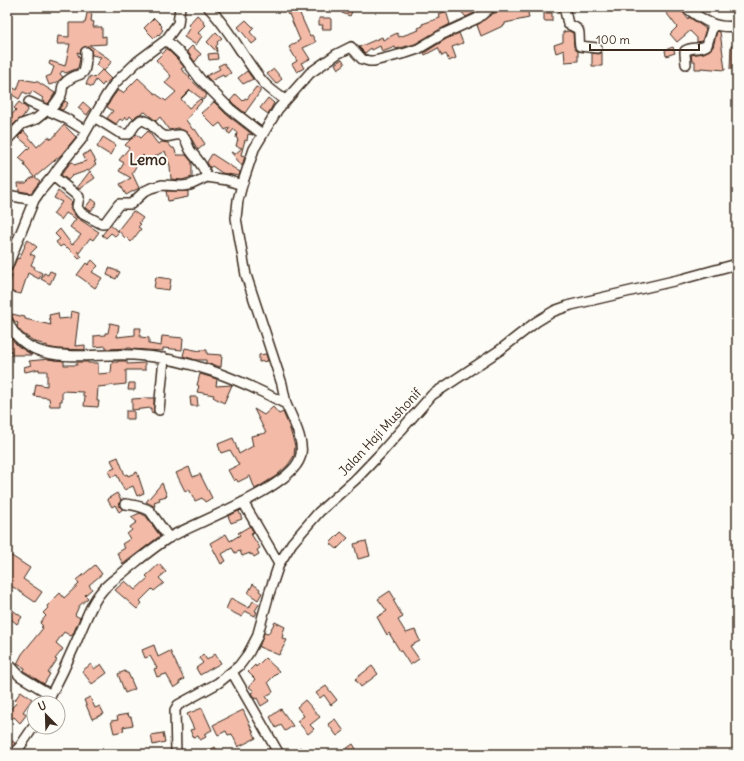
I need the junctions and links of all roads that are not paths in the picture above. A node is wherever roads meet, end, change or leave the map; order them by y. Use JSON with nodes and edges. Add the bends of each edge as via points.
{"nodes":[{"id":1,"x":180,"y":7,"type":"edge"},
{"id":2,"x":208,"y":7,"type":"edge"},
{"id":3,"x":491,"y":7,"type":"edge"},
{"id":4,"x":564,"y":7,"type":"edge"},
{"id":5,"x":685,"y":7,"type":"edge"},
{"id":6,"x":713,"y":25,"type":"junction"},
{"id":7,"x":737,"y":26,"type":"edge"},
{"id":8,"x":166,"y":40,"type":"junction"},
{"id":9,"x":597,"y":48,"type":"dead end"},
{"id":10,"x":86,"y":52,"type":"dead end"},
{"id":11,"x":686,"y":64,"type":"dead end"},
{"id":12,"x":285,"y":100,"type":"junction"},
{"id":13,"x":29,"y":102,"type":"dead end"},
{"id":14,"x":50,"y":111,"type":"junction"},
{"id":15,"x":94,"y":117,"type":"junction"},
{"id":16,"x":86,"y":131,"type":"junction"},
{"id":17,"x":262,"y":134,"type":"junction"},
{"id":18,"x":7,"y":140,"type":"edge"},
{"id":19,"x":54,"y":176,"type":"junction"},
{"id":20,"x":206,"y":177,"type":"junction"},
{"id":21,"x":242,"y":185,"type":"junction"},
{"id":22,"x":7,"y":195,"type":"edge"},
{"id":23,"x":34,"y":200,"type":"junction"},
{"id":24,"x":737,"y":264,"type":"edge"},
{"id":25,"x":7,"y":267,"type":"edge"},
{"id":26,"x":7,"y":320,"type":"edge"},
{"id":27,"x":164,"y":358,"type":"junction"},
{"id":28,"x":286,"y":404,"type":"junction"},
{"id":29,"x":159,"y":410,"type":"dead end"},
{"id":30,"x":243,"y":502,"type":"junction"},
{"id":31,"x":125,"y":504,"type":"dead end"},
{"id":32,"x":169,"y":538,"type":"junction"},
{"id":33,"x":279,"y":564,"type":"junction"},
{"id":34,"x":7,"y":662,"type":"edge"},
{"id":35,"x":232,"y":672,"type":"junction"},
{"id":36,"x":44,"y":695,"type":"edge"},
{"id":37,"x":51,"y":695,"type":"edge"},
{"id":38,"x":28,"y":735,"type":"edge"},
{"id":39,"x":16,"y":754,"type":"edge"},
{"id":40,"x":176,"y":754,"type":"edge"},
{"id":41,"x":279,"y":754,"type":"edge"}],
"edges":[{"from":1,"to":8,"type":"street","via":[[178,24]]},
{"from":2,"to":12,"type":"street","via":[[218,17],[264,84]]},
{"from":3,"to":12,"type":"street","via":[[478,18],[406,53],[369,61],[362,59],[351,47],[344,50],[310,74]]},
{"from":4,"to":9,"type":"street","via":[[568,24],[578,29],[580,46]]},
{"from":5,"to":6,"type":"street"},
{"from":6,"to":7,"type":"street"},
{"from":6,"to":11,"type":"street","via":[[707,46],[686,51]]},
{"from":8,"to":15,"type":"street","via":[[124,74],[106,96]]},
{"from":8,"to":17,"type":"street","via":[[230,109]]},
{"from":10,"to":14,"type":"street","via":[[84,73],[68,80],[62,88],[62,95]]},
{"from":12,"to":17,"type":"street"},
{"from":13,"to":14,"type":"street"},
{"from":14,"to":16,"type":"street"},
{"from":14,"to":18,"type":"street","via":[[22,124]]},
{"from":15,"to":16,"type":"street"},
{"from":15,"to":20,"type":"street","via":[[123,134],[131,132],[141,120],[147,121],[163,136],[183,136],[199,160]]},
{"from":16,"to":19,"type":"street"},
{"from":17,"to":21,"type":"street"},
{"from":19,"to":20,"type":"street","via":[[79,197],[77,207],[81,212],[102,224],[119,204],[131,204],[151,188],[162,185],[190,185]]},
{"from":19,"to":23,"type":"street"},
{"from":20,"to":21,"type":"street"},
{"from":21,"to":28,"type":"street","via":[[236,218],[244,265]]},
{"from":22,"to":23,"type":"street"},
{"from":23,"to":25,"type":"street"},
{"from":24,"to":33,"type":"street","name":"Jalan Haji Mushonif","via":[[571,305],[554,311],[536,322],[500,350],[432,395],[380,454],[308,523],[292,542]]},
{"from":26,"to":27,"type":"street","via":[[20,341],[47,353],[71,356],[120,354]]},
{"from":27,"to":28,"type":"street","via":[[232,378]]},
{"from":27,"to":29,"type":"street"},
{"from":28,"to":30,"type":"street","via":[[301,445],[300,460],[289,474]]},
{"from":30,"to":32,"type":"street"},
{"from":30,"to":33,"type":"street"},
{"from":31,"to":32,"type":"street","via":[[150,511]]},
{"from":32,"to":37,"type":"street","via":[[101,592]]},
{"from":33,"to":35,"type":"street","name":"Jalan Haji Mushonif","via":[[257,638],[248,654]]},
{"from":34,"to":36,"type":"street"},
{"from":35,"to":40,"type":"street","name":"Jalan Haji Mushonif","via":[[178,705],[175,710]]},
{"from":35,"to":41,"type":"street"},
{"from":38,"to":39,"type":"street"}]}
